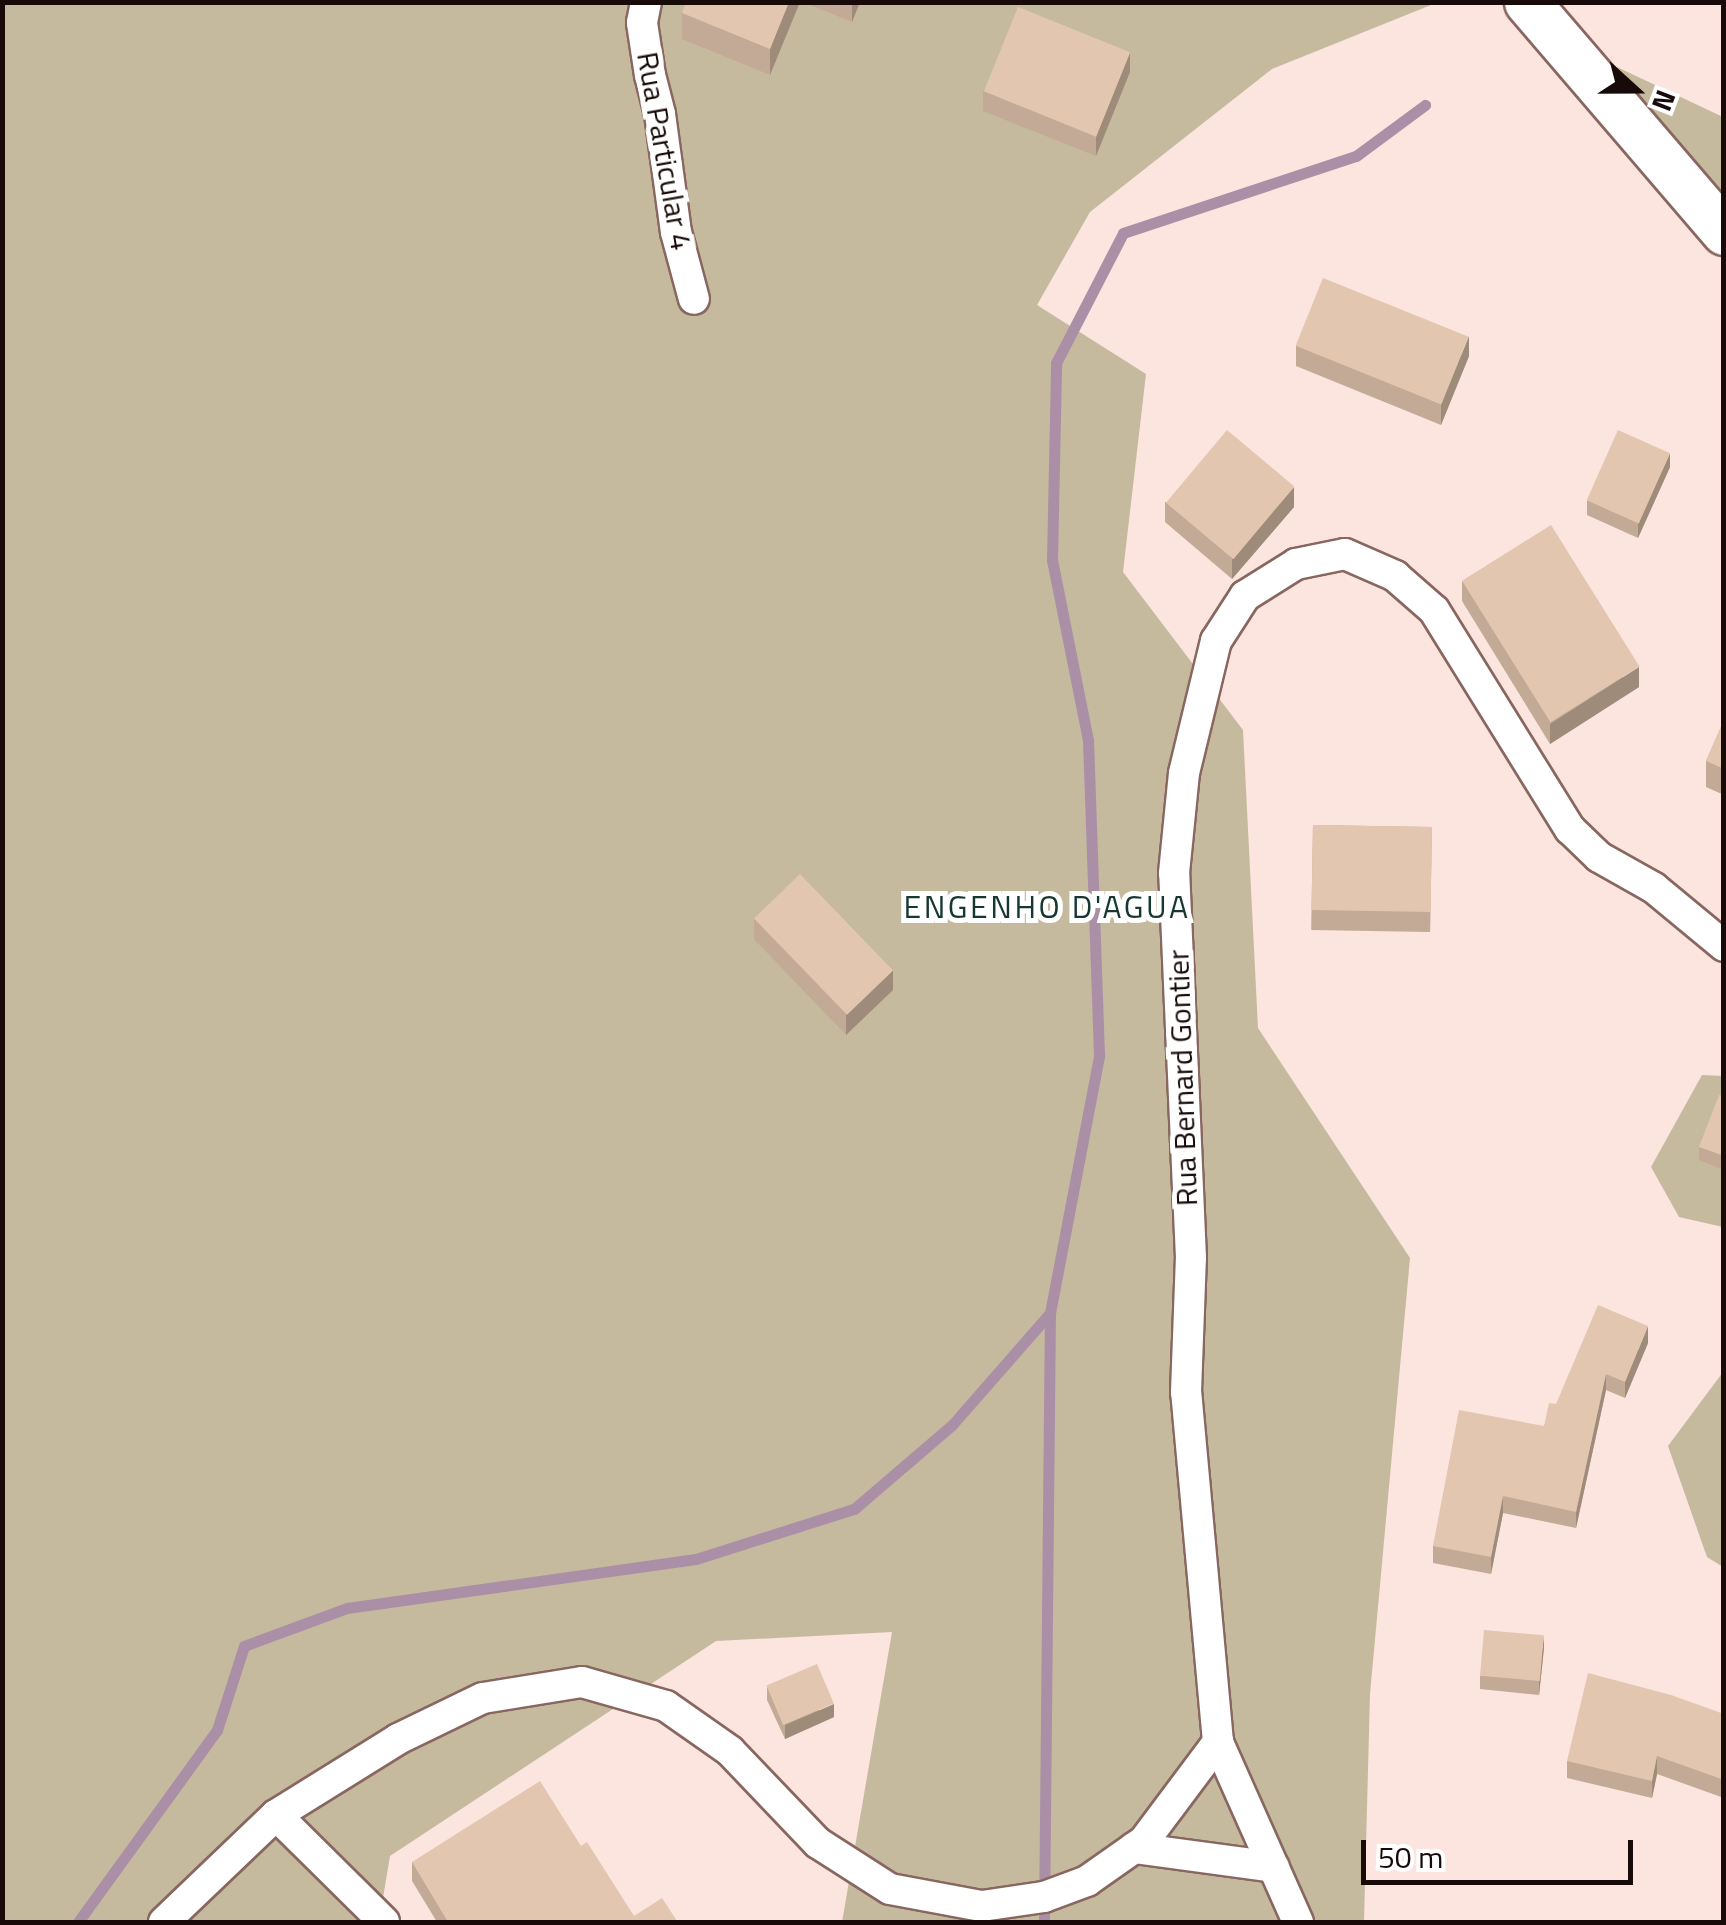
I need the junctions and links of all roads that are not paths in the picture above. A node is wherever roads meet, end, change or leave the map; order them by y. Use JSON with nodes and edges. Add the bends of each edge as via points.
{"nodes":[{"id":1,"x":646,"y":2,"type":"edge"},
{"id":2,"x":1527,"y":2,"type":"edge"},
{"id":3,"x":1724,"y":232,"type":"edge"},
{"id":4,"x":694,"y":299,"type":"dead end"},
{"id":5,"x":1724,"y":946,"type":"edge"},
{"id":6,"x":1218,"y":1742,"type":"junction"},
{"id":7,"x":276,"y":1815,"type":"junction"},
{"id":8,"x":1134,"y":1848,"type":"junction"},
{"id":9,"x":1274,"y":1867,"type":"junction"},
{"id":10,"x":164,"y":1922,"type":"edge"},
{"id":11,"x":384,"y":1922,"type":"edge"},
{"id":12,"x":1298,"y":1922,"type":"edge"}],
"edges":[{"from":1,"to":4,"type":"street","name":"Rua Particular 4","via":[[642,23],[650,75]]},
{"from":2,"to":3,"type":"main road"},
{"from":5,"to":6,"type":"street","name":"Rua Bernard Gontier","via":[[1570,829],[1434,610],[1395,576],[1345,554],[1296,564],[1245,596],[1216,641],[1184,774],[1174,873],[1190,1258],[1186,1392]]},
{"from":6,"to":8,"type":"street"},
{"from":6,"to":9,"type":"street","name":"Rua Bernard Gontier"},
{"from":7,"to":8,"type":"street","via":[[398,1739],[483,1698],[582,1682],[666,1706],[730,1750],[818,1843],[890,1889],[982,1906],[1044,1896],[1088,1881]]},
{"from":7,"to":10,"type":"street"},
{"from":7,"to":11,"type":"street"},
{"from":8,"to":9,"type":"street"},
{"from":9,"to":12,"type":"street","name":"Rua Bernard Gontier"}]}
